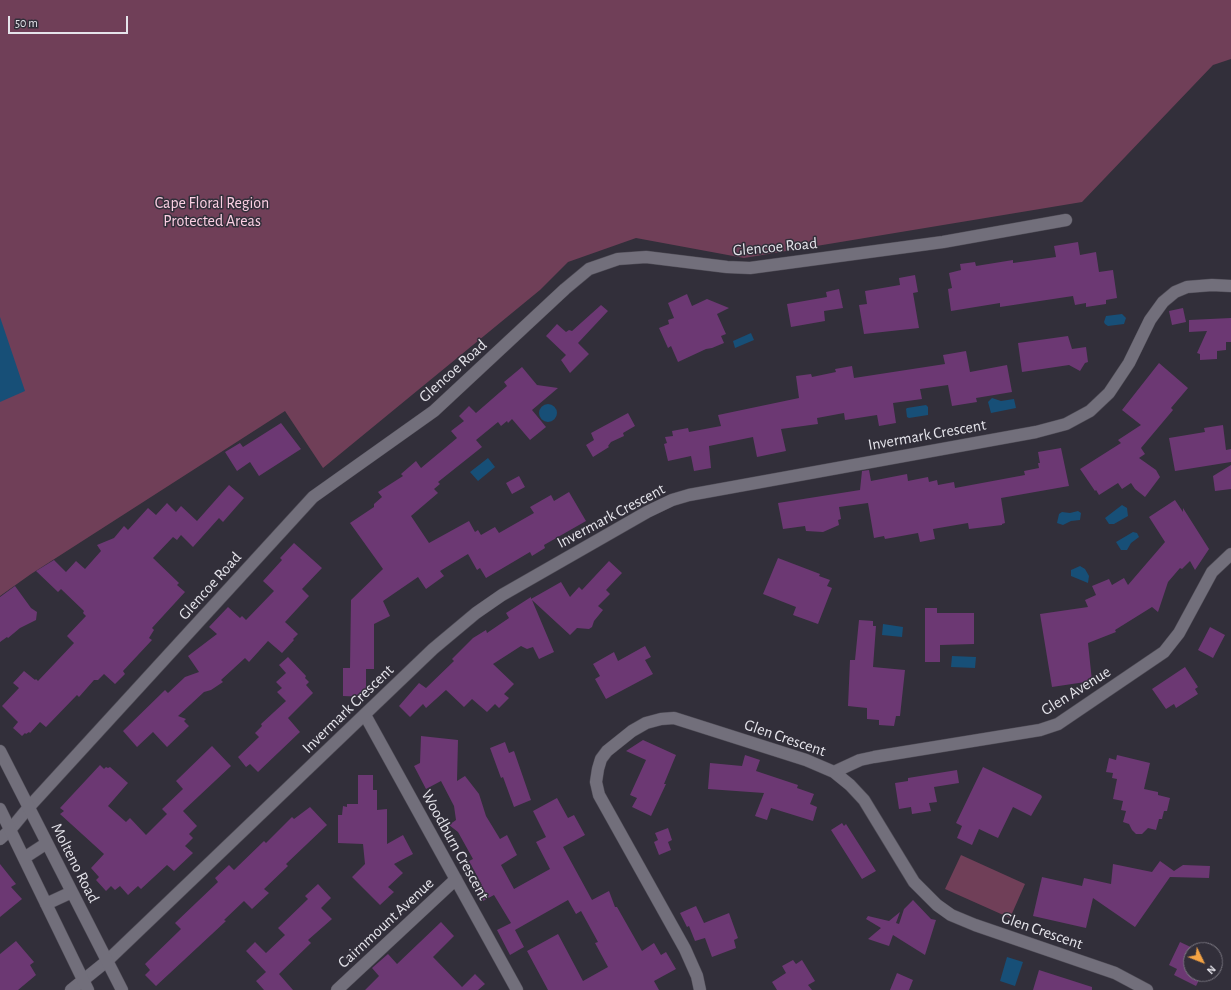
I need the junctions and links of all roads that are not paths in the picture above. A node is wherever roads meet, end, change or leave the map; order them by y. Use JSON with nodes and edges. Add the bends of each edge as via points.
{"nodes":[{"id":1,"x":1066,"y":220,"type":"dead end"},
{"id":2,"x":1231,"y":286,"type":"edge"},
{"id":3,"x":1231,"y":554,"type":"edge"},
{"id":4,"x":365,"y":715,"type":"junction"},
{"id":5,"x":0,"y":751,"type":"edge"},
{"id":6,"x":834,"y":772,"type":"junction"},
{"id":7,"x":29,"y":807,"type":"junction"},
{"id":8,"x":0,"y":809,"type":"edge"},
{"id":9,"x":10,"y":830,"type":"junction"},
{"id":10,"x":0,"y":839,"type":"edge"},
{"id":11,"x":47,"y":843,"type":"junction"},
{"id":12,"x":24,"y":858,"type":"junction"},
{"id":13,"x":456,"y":879,"type":"junction"},
{"id":14,"x":72,"y":892,"type":"junction"},
{"id":15,"x":46,"y":904,"type":"junction"},
{"id":16,"x":108,"y":961,"type":"junction"},
{"id":17,"x":86,"y":985,"type":"edge"},
{"id":18,"x":71,"y":990,"type":"edge"},
{"id":19,"x":122,"y":990,"type":"edge"},
{"id":20,"x":337,"y":990,"type":"edge"},
{"id":21,"x":517,"y":990,"type":"edge"},
{"id":22,"x":700,"y":990,"type":"edge"},
{"id":23,"x":1147,"y":990,"type":"edge"}],
"edges":[{"from":1,"to":7,"type":"street","name":"Glencoe Road","via":[[943,242],[750,268],[646,257],[618,259],[589,269],[434,411],[313,497]]},
{"from":2,"to":4,"type":"street","name":"Invermark Crescent","via":[[1187,287],[1175,292],[1163,302],[1109,393],[1090,411],[1066,424],[1036,432],[689,495],[646,512],[502,595],[476,613],[433,649]]},
{"from":3,"to":6,"type":"street","name":"Glen Avenue","via":[[1212,572],[1179,633],[1164,652],[1058,724],[1040,730],[860,760]]},
{"from":4,"to":13,"type":"street","name":"Woodburn Crescent"},
{"from":4,"to":16,"type":"street","name":"Invermark Crescent"},
{"from":5,"to":7,"type":"street","name":"Molteno Road"},
{"from":6,"to":22,"type":"street","name":"Glen Crescent","via":[[806,760],[674,718],[661,719],[641,726],[607,751],[601,759],[596,782],[599,795],[685,949]]},
{"from":6,"to":23,"type":"street","name":"Glen Crescent","via":[[864,800],[914,882],[951,915],[1114,973]]},
{"from":7,"to":9,"type":"street","name":"Glencoe Road"},
{"from":7,"to":11,"type":"street","name":"Molteno Road"},
{"from":8,"to":9,"type":"street"},
{"from":9,"to":10,"type":"street","name":"Glencoe Road"},
{"from":9,"to":12,"type":"street"},
{"from":11,"to":12,"type":"street"},
{"from":11,"to":14,"type":"street","name":"Molteno Road"},
{"from":12,"to":15,"type":"street"},
{"from":13,"to":20,"type":"street","name":"Cairnmount Avenue"},
{"from":13,"to":21,"type":"street","name":"Woodburn Crescent"},
{"from":14,"to":15,"type":"street"},
{"from":14,"to":16,"type":"street","name":"Molteno Road"},
{"from":15,"to":17,"type":"street"},
{"from":16,"to":17,"type":"street","name":"Invermark Crescent"},
{"from":16,"to":19,"type":"street","name":"Molteno Road"},
{"from":17,"to":18,"type":"street","name":"Invermark Crescent"}]}
